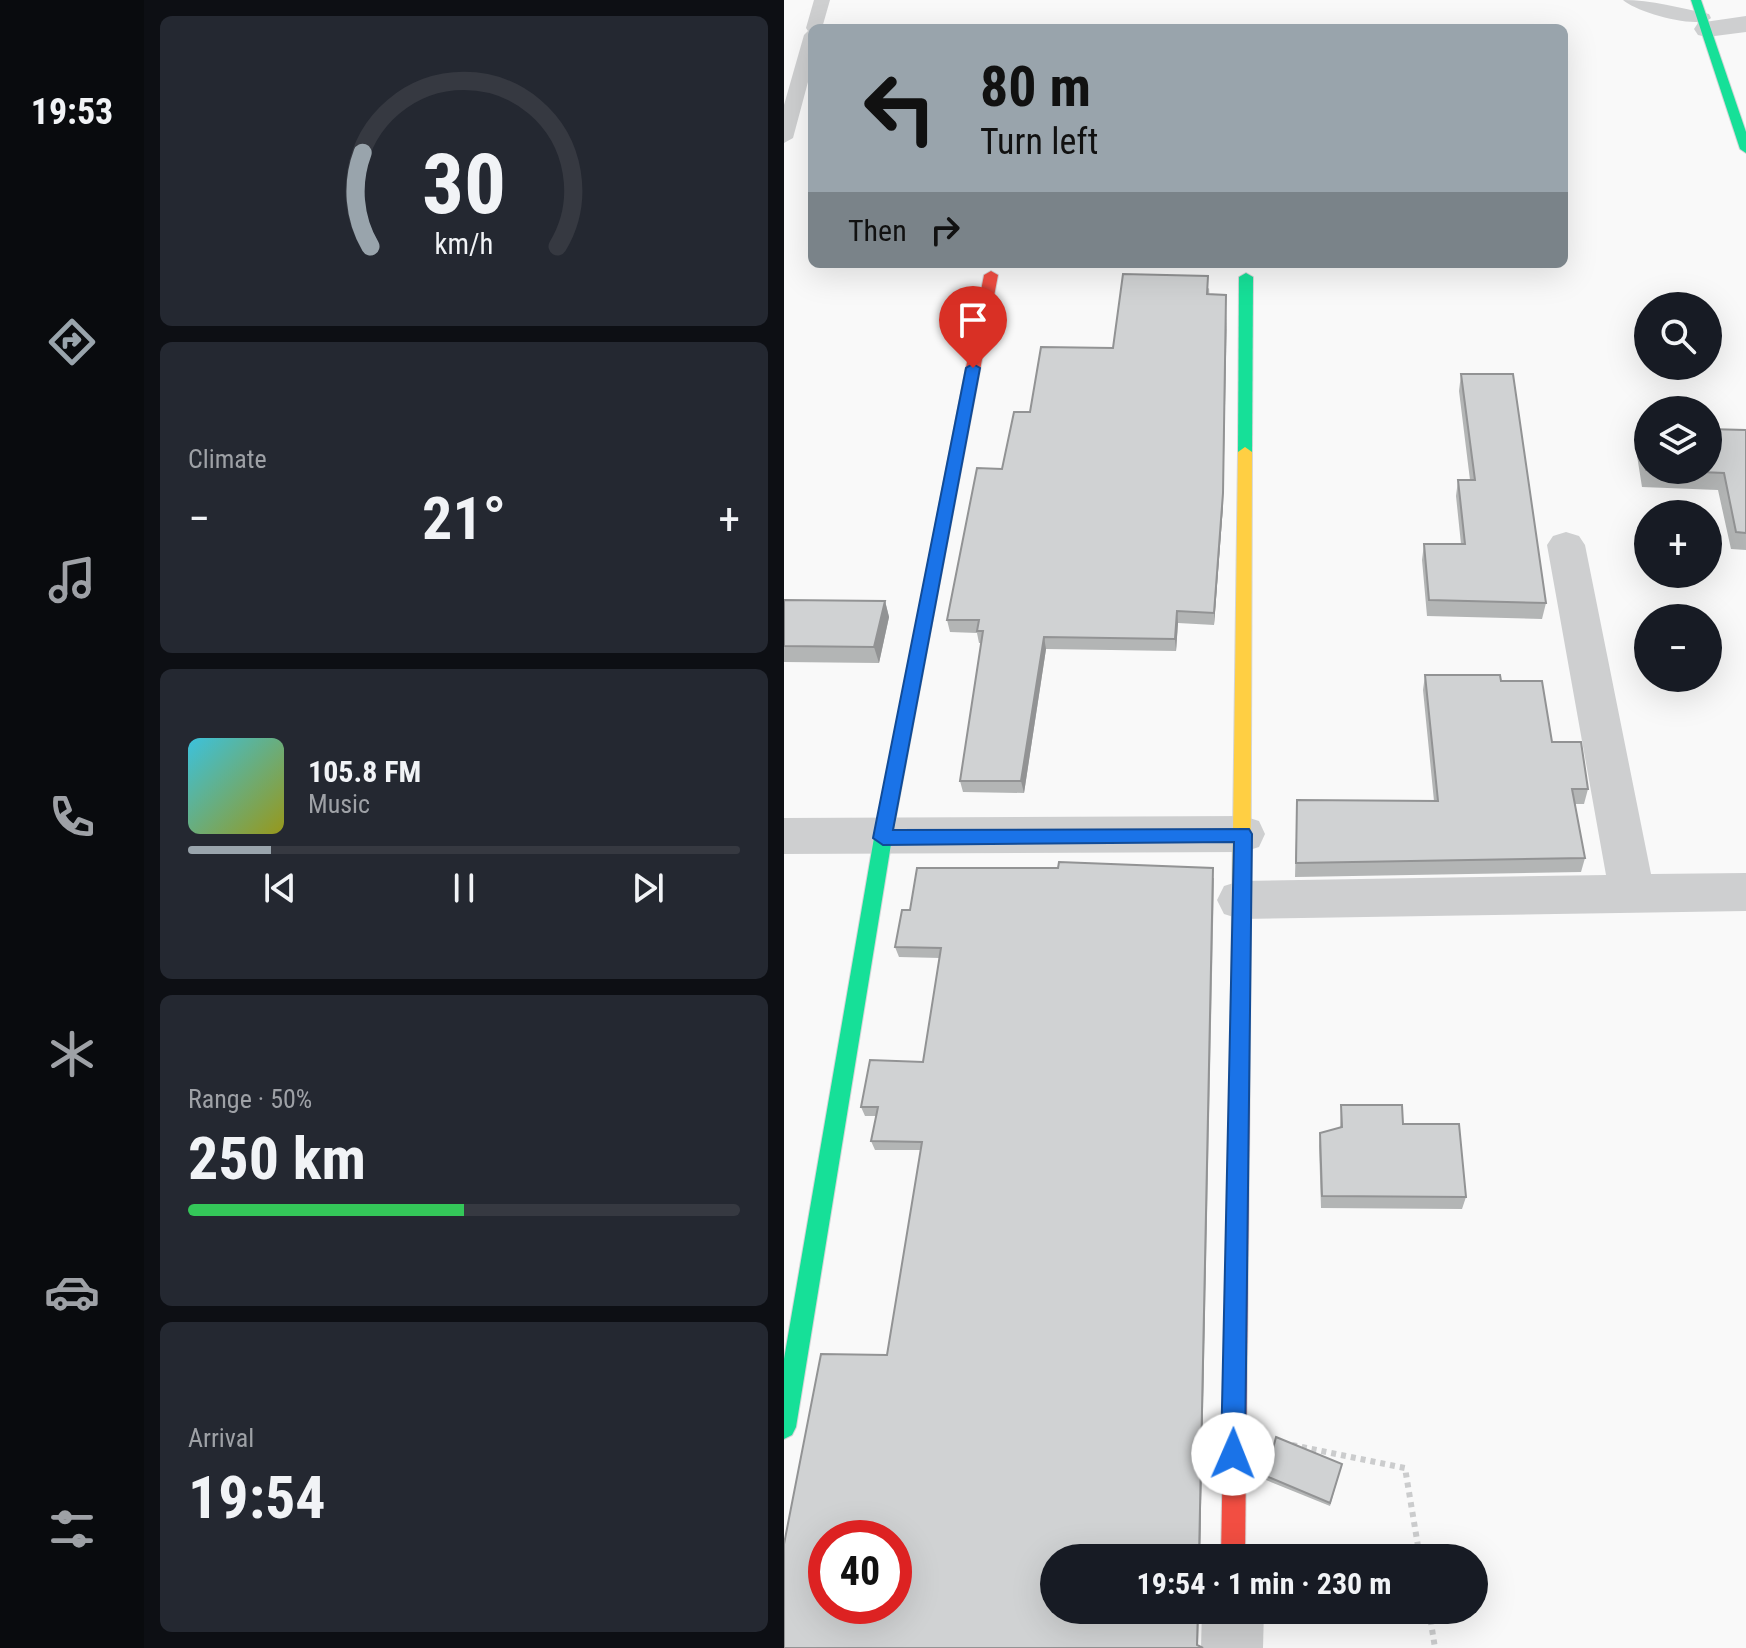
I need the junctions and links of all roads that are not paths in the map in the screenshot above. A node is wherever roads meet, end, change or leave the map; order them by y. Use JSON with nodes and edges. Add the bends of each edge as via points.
{"nodes":[{"id":1,"x":822,"y":0,"type":"edge"},
{"id":2,"x":1631,"y":0,"type":"edge"},
{"id":3,"x":1702,"y":16,"type":"edge"},
{"id":4,"x":815,"y":24,"type":"edge"},
{"id":5,"x":1746,"y":24,"type":"edge"},
{"id":6,"x":808,"y":50,"type":"edge"},
{"id":7,"x":784,"y":138,"type":"edge"},
{"id":8,"x":1746,"y":149,"type":"edge"},
{"id":9,"x":991,"y":275,"type":"dead end"},
{"id":10,"x":1246,"y":277,"type":"dead end"},
{"id":11,"x":1566,"y":545,"type":"dead end"},
{"id":12,"x":1243,"y":834,"type":"junction"},
{"id":13,"x":784,"y":836,"type":"edge"},
{"id":14,"x":883,"y":838,"type":"junction"},
{"id":15,"x":1746,"y":892,"type":"edge"},
{"id":16,"x":1632,"y":896,"type":"junction"},
{"id":17,"x":1240,"y":900,"type":"junction"},
{"id":18,"x":784,"y":1427,"type":"edge"},
{"id":19,"x":1233,"y":1544,"type":"edge"},
{"id":20,"x":1233,"y":1624,"type":"edge"},
{"id":21,"x":1232,"y":1648,"type":"edge"}],
"edges":[{"from":1,"to":4,"type":"lane"},
{"from":2,"to":3,"type":"lane","via":[[1668,13]]},
{"from":3,"to":5,"type":"street"},
{"from":3,"to":8,"type":"main road"},
{"from":6,"to":7,"type":"lane"},
{"from":9,"to":14,"type":"main road"},
{"from":10,"to":12,"type":"main road"},
{"from":11,"to":16,"type":"street"},
{"from":12,"to":14,"type":"street"},
{"from":12,"to":17,"type":"main road"},
{"from":13,"to":14,"type":"street"},
{"from":14,"to":18,"type":"main road"},
{"from":15,"to":16,"type":"street"},
{"from":16,"to":17,"type":"street"},
{"from":17,"to":19,"type":"main road"},
{"from":20,"to":21,"type":"street"}]}
